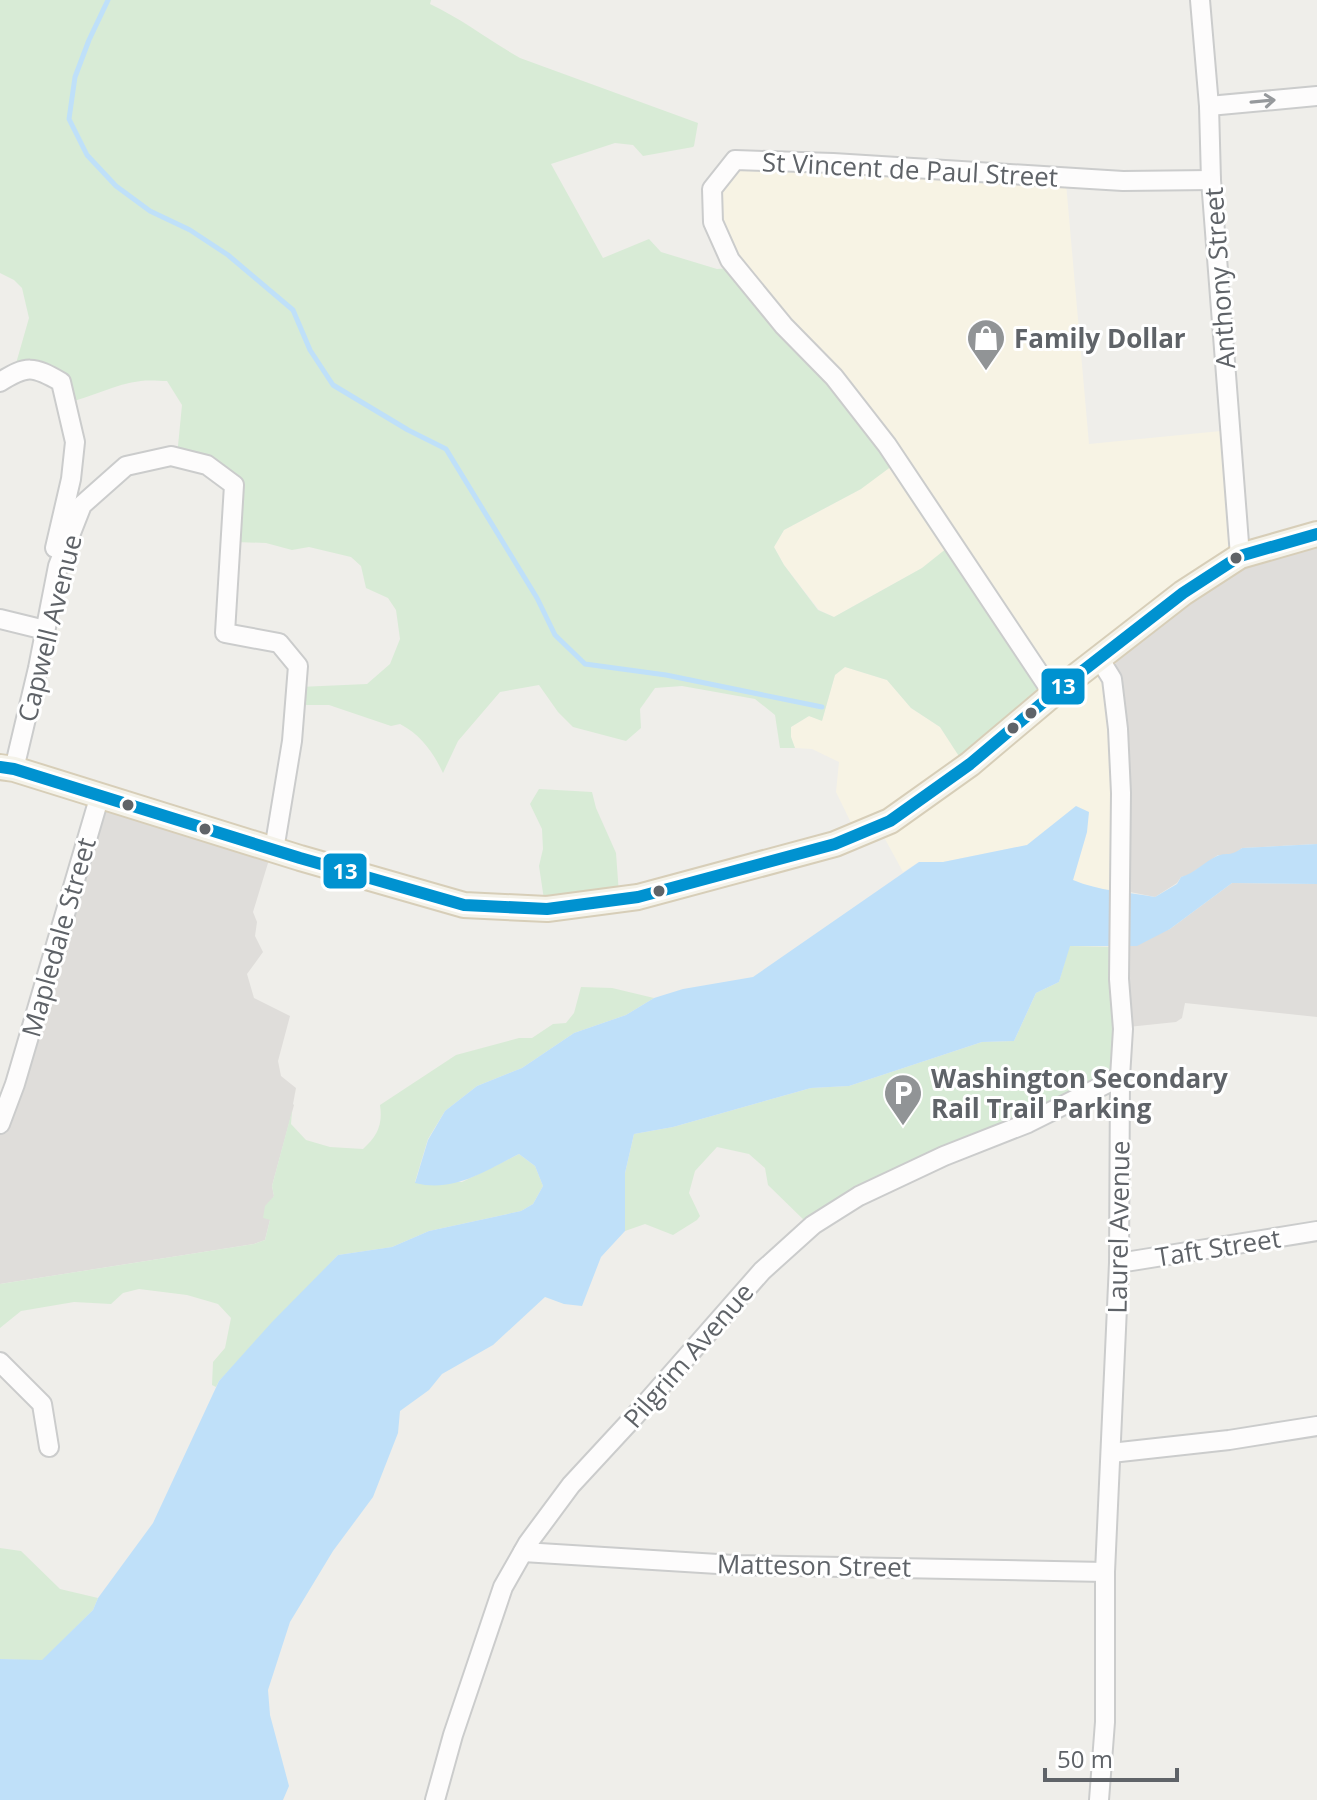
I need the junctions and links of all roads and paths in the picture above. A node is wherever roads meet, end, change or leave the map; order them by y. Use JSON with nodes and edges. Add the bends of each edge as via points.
{"nodes":[{"id":1,"x":1200,"y":0,"type":"edge"},
{"id":2,"x":1317,"y":96,"type":"edge"},
{"id":3,"x":1209,"y":106,"type":"junction"},
{"id":4,"x":1211,"y":180,"type":"junction"},
{"id":5,"x":0,"y":382,"type":"edge"},
{"id":6,"x":1317,"y":534,"type":"edge"},
{"id":7,"x":1240,"y":556,"type":"junction"},
{"id":8,"x":58,"y":566,"type":"junction"},
{"id":9,"x":0,"y":619,"type":"edge"},
{"id":10,"x":45,"y":630,"type":"junction"},
{"id":11,"x":1099,"y":658,"type":"junction"},
{"id":12,"x":1053,"y":694,"type":"junction"},
{"id":13,"x":7,"y":768,"type":"edge"},
{"id":14,"x":100,"y":795,"type":"junction"},
{"id":15,"x":274,"y":850,"type":"junction"},
{"id":16,"x":1120,"y":1077,"type":"junction"},
{"id":17,"x":0,"y":1124,"type":"edge"},
{"id":18,"x":1317,"y":1231,"type":"edge"},
{"id":19,"x":1119,"y":1263,"type":"junction"},
{"id":20,"x":0,"y":1362,"type":"edge"},
{"id":21,"x":1317,"y":1426,"type":"edge"},
{"id":22,"x":49,"y":1447,"type":"dead end"},
{"id":23,"x":1111,"y":1453,"type":"junction"},
{"id":24,"x":523,"y":1552,"type":"junction"},
{"id":25,"x":1105,"y":1572,"type":"junction"},
{"id":26,"x":435,"y":1800,"type":"edge"},
{"id":27,"x":1099,"y":1800,"type":"edge"}],
"edges":[{"from":1,"to":3,"type":"street","name":"Anthony Street"},
{"from":3,"to":2,"type":"street","one_way":true},
{"from":3,"to":4,"type":"street","name":"Anthony Street"},
{"from":4,"to":7,"type":"street","name":"Anthony Street"},
{"from":4,"to":12,"type":"street","name":"St Vincent de Paul Street","via":[[1123,181],[735,160],[712,189],[713,222],[730,260],[887,445]]},
{"from":5,"to":8,"type":"street","via":[[21,369],[42,371],[61,382],[75,442],[55,546]]},
{"from":6,"to":7,"type":"main road"},
{"from":7,"to":11,"type":"main road"},
{"from":8,"to":10,"type":"street","name":"Capwell Avenue"},
{"from":8,"to":15,"type":"street","name":"Capwell Avenue","via":[[82,505],[126,466],[171,456],[207,465],[234,485],[225,633],[279,643],[298,666]]},
{"from":9,"to":10,"type":"street"},
{"from":10,"to":13,"type":"street","name":"Capwell Avenue"},
{"from":11,"to":12,"type":"main road"},
{"from":11,"to":16,"type":"street","name":"Laurel Avenue","via":[[1112,679],[1118,729]]},
{"from":12,"to":15,"type":"main road","via":[[970,764],[890,821],[835,844],[638,897],[547,909],[464,905]]},
{"from":13,"to":14,"type":"main road"},
{"from":14,"to":15,"type":"main road"},
{"from":14,"to":17,"type":"street","name":"Mapledale Street"},
{"from":16,"to":19,"type":"street","name":"Laurel Avenue"},
{"from":16,"to":24,"type":"street","name":"Pilgrim Avenue","via":[[859,1196],[813,1225],[762,1271],[571,1485]]},
{"from":18,"to":19,"type":"street","name":"Taft Street"},
{"from":19,"to":23,"type":"street","name":"Laurel Avenue"},
{"from":20,"to":22,"type":"street","via":[[42,1404]]},
{"from":21,"to":23,"type":"street"},
{"from":23,"to":25,"type":"street","name":"Laurel Avenue"},
{"from":24,"to":25,"type":"street","name":"Matteson Street","via":[[734,1565]]},
{"from":24,"to":26,"type":"street","name":"Pilgrim Avenue","via":[[503,1587]]},
{"from":25,"to":27,"type":"street","name":"Laurel Avenue"}]}
